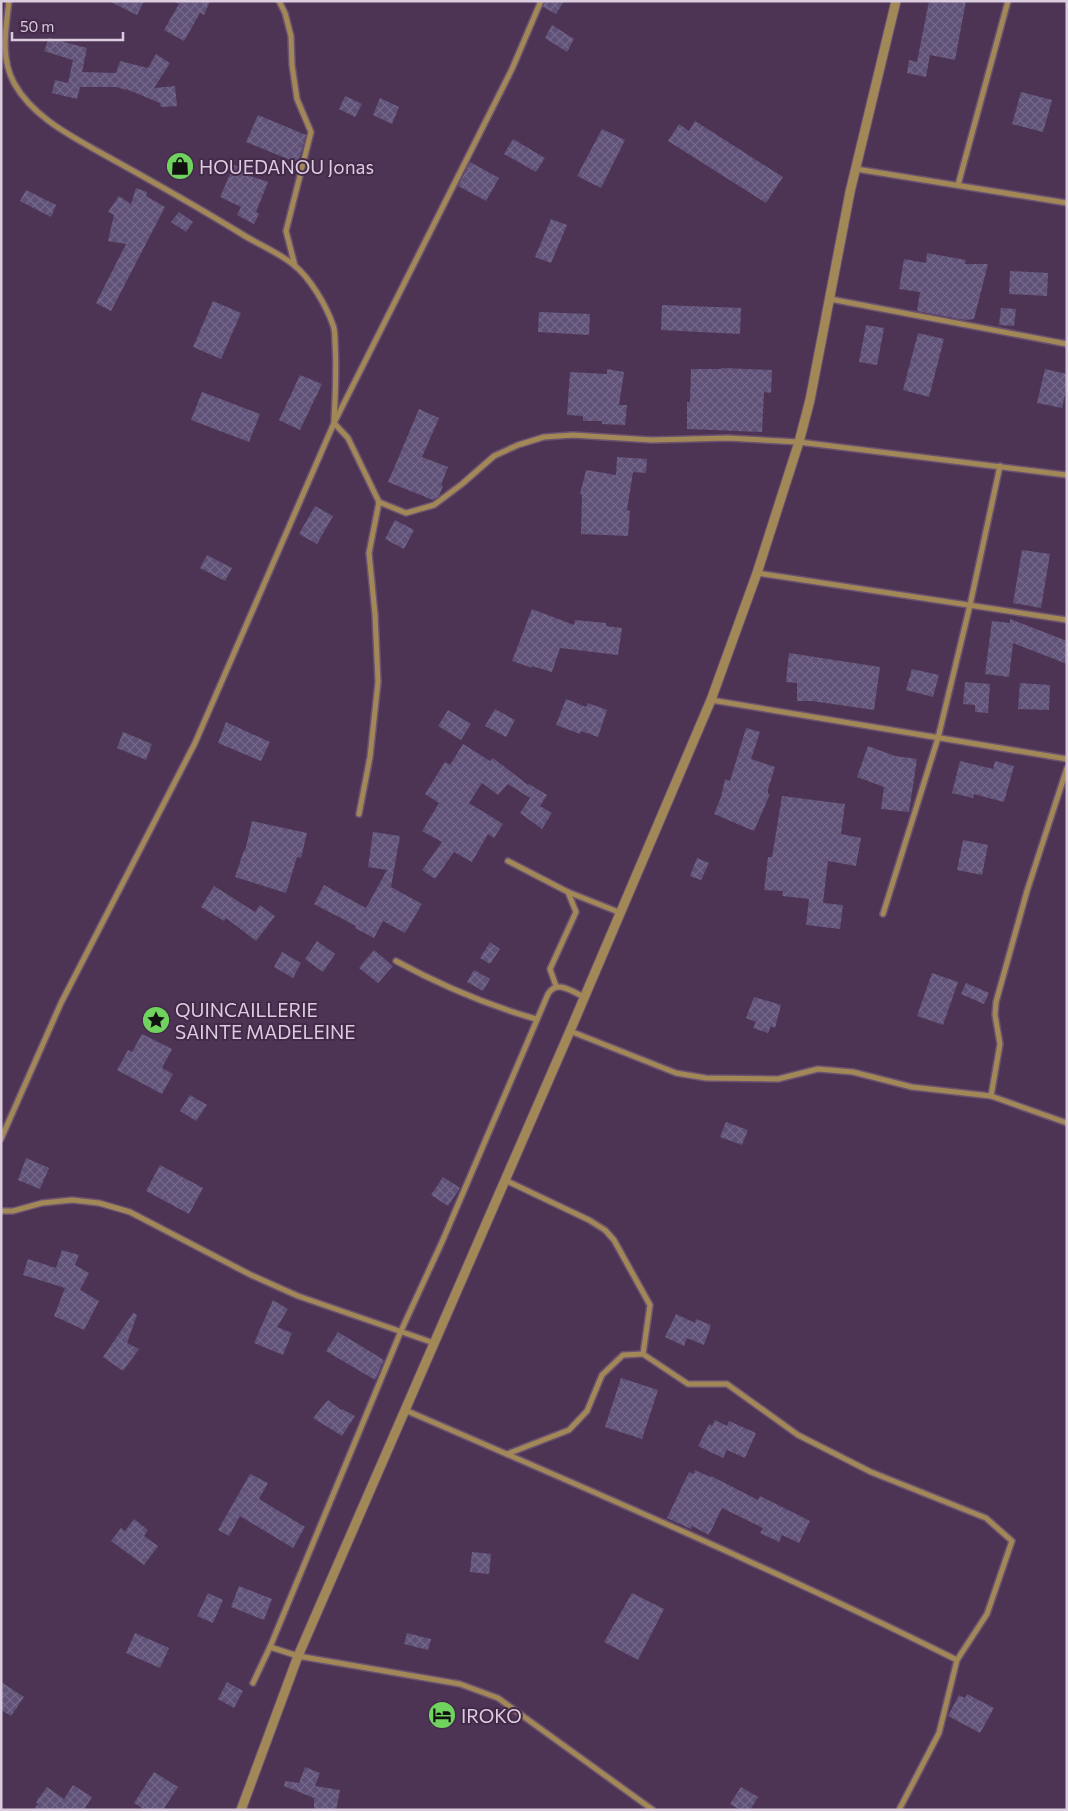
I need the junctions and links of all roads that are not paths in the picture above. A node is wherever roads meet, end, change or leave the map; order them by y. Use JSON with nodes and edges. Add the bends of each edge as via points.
{"nodes":[{"id":1,"x":9,"y":1,"type":"edge"},
{"id":2,"x":279,"y":1,"type":"edge"},
{"id":3,"x":541,"y":1,"type":"edge"},
{"id":4,"x":896,"y":1,"type":"edge"},
{"id":5,"x":1008,"y":1,"type":"edge"},
{"id":6,"x":856,"y":169,"type":"junction"},
{"id":7,"x":958,"y":185,"type":"junction"},
{"id":8,"x":1067,"y":202,"type":"edge"},
{"id":9,"x":295,"y":266,"type":"junction"},
{"id":10,"x":830,"y":299,"type":"junction"},
{"id":11,"x":1067,"y":344,"type":"edge"},
{"id":12,"x":334,"y":423,"type":"junction"},
{"id":13,"x":799,"y":442,"type":"junction"},
{"id":14,"x":1000,"y":466,"type":"junction"},
{"id":15,"x":1067,"y":475,"type":"edge"},
{"id":16,"x":379,"y":502,"type":"junction"},
{"id":17,"x":757,"y":573,"type":"junction"},
{"id":18,"x":970,"y":605,"type":"junction"},
{"id":19,"x":1067,"y":620,"type":"edge"},
{"id":20,"x":712,"y":700,"type":"junction"},
{"id":21,"x":938,"y":738,"type":"junction"},
{"id":22,"x":1067,"y":759,"type":"edge"},
{"id":23,"x":1067,"y":768,"type":"edge"},
{"id":24,"x":359,"y":814,"type":"dead end"},
{"id":25,"x":508,"y":861,"type":"dead end"},
{"id":26,"x":568,"y":892,"type":"junction"},
{"id":27,"x":621,"y":913,"type":"junction"},
{"id":28,"x":883,"y":914,"type":"dead end"},
{"id":29,"x":396,"y":961,"type":"dead end"},
{"id":30,"x":556,"y":986,"type":"junction"},
{"id":31,"x":584,"y":998,"type":"junction"},
{"id":32,"x":536,"y":1019,"type":"junction"},
{"id":33,"x":570,"y":1031,"type":"junction"},
{"id":34,"x":991,"y":1096,"type":"junction"},
{"id":35,"x":1067,"y":1122,"type":"edge"},
{"id":36,"x":1,"y":1139,"type":"edge"},
{"id":37,"x":505,"y":1180,"type":"junction"},
{"id":38,"x":1,"y":1211,"type":"edge"},
{"id":39,"x":401,"y":1331,"type":"junction"},
{"id":40,"x":434,"y":1343,"type":"junction"},
{"id":41,"x":643,"y":1354,"type":"junction"},
{"id":42,"x":404,"y":1410,"type":"junction"},
{"id":43,"x":507,"y":1454,"type":"junction"},
{"id":44,"x":270,"y":1647,"type":"junction"},
{"id":45,"x":298,"y":1656,"type":"junction"},
{"id":46,"x":957,"y":1660,"type":"junction"},
{"id":47,"x":253,"y":1683,"type":"dead end"},
{"id":48,"x":242,"y":1810,"type":"edge"},
{"id":49,"x":653,"y":1810,"type":"edge"},
{"id":50,"x":899,"y":1810,"type":"edge"}],
"edges":[{"from":1,"to":9,"type":"street","via":[[4,40],[6,60],[13,82],[26,101],[48,121],[78,140],[275,251]]},
{"from":2,"to":9,"type":"street","via":[[291,36],[297,99],[311,132],[286,232]]},
{"from":3,"to":12,"type":"street","via":[[512,69]]},
{"from":4,"to":6,"type":"street"},
{"from":5,"to":7,"type":"street"},
{"from":6,"to":7,"type":"street"},
{"from":6,"to":10,"type":"street"},
{"from":7,"to":8,"type":"street"},
{"from":9,"to":12,"type":"street","via":[[317,293],[334,326],[337,369]]},
{"from":10,"to":11,"type":"street"},
{"from":10,"to":13,"type":"street"},
{"from":12,"to":16,"type":"street","via":[[348,438]]},
{"from":12,"to":36,"type":"street","via":[[195,742],[61,1003]]},
{"from":13,"to":14,"type":"street"},
{"from":13,"to":16,"type":"street","via":[[728,438],[544,437],[494,456],[434,505],[406,513]]},
{"from":13,"to":17,"type":"street"},
{"from":14,"to":15,"type":"street"},
{"from":14,"to":18,"type":"street"},
{"from":16,"to":24,"type":"street","via":[[370,552],[378,682],[370,756]]},
{"from":17,"to":18,"type":"street"},
{"from":17,"to":20,"type":"street"},
{"from":18,"to":19,"type":"street"},
{"from":18,"to":21,"type":"street"},
{"from":20,"to":21,"type":"street"},
{"from":20,"to":27,"type":"street"},
{"from":21,"to":22,"type":"street"},
{"from":21,"to":28,"type":"street"},
{"from":23,"to":34,"type":"street","via":[[1027,891],[996,1002],[1000,1044]]},
{"from":25,"to":26,"type":"street"},
{"from":26,"to":27,"type":"street"},
{"from":26,"to":30,"type":"street","via":[[576,912],[550,969]]},
{"from":27,"to":31,"type":"street"},
{"from":29,"to":32,"type":"street","via":[[469,997]]},
{"from":30,"to":31,"type":"street"},
{"from":30,"to":32,"type":"street","via":[[551,989]]},
{"from":31,"to":33,"type":"street"},
{"from":32,"to":39,"type":"street"},
{"from":33,"to":34,"type":"street","via":[[676,1073],[706,1078],[778,1079],[818,1069],[853,1072],[912,1087]]},
{"from":33,"to":37,"type":"street"},
{"from":34,"to":35,"type":"street"},
{"from":37,"to":40,"type":"street"},
{"from":37,"to":41,"type":"street","via":[[589,1220],[614,1240],[650,1305]]},
{"from":38,"to":39,"type":"street","via":[[72,1200],[107,1205],[130,1212],[298,1296]]},
{"from":39,"to":40,"type":"street"},
{"from":39,"to":44,"type":"street"},
{"from":40,"to":42,"type":"street"},
{"from":41,"to":43,"type":"street","via":[[623,1355],[602,1375],[587,1411],[569,1430]]},
{"from":41,"to":46,"type":"street","via":[[688,1384],[727,1384],[798,1434],[871,1472],[986,1518],[1012,1541],[987,1614]]},
{"from":42,"to":43,"type":"street"},
{"from":42,"to":45,"type":"street"},
{"from":43,"to":46,"type":"street","via":[[847,1605]]},
{"from":44,"to":45,"type":"street"},
{"from":44,"to":47,"type":"street"},
{"from":45,"to":48,"type":"street"},
{"from":45,"to":49,"type":"street","via":[[460,1684],[498,1698]]},
{"from":46,"to":50,"type":"street","via":[[939,1733]]}]}
